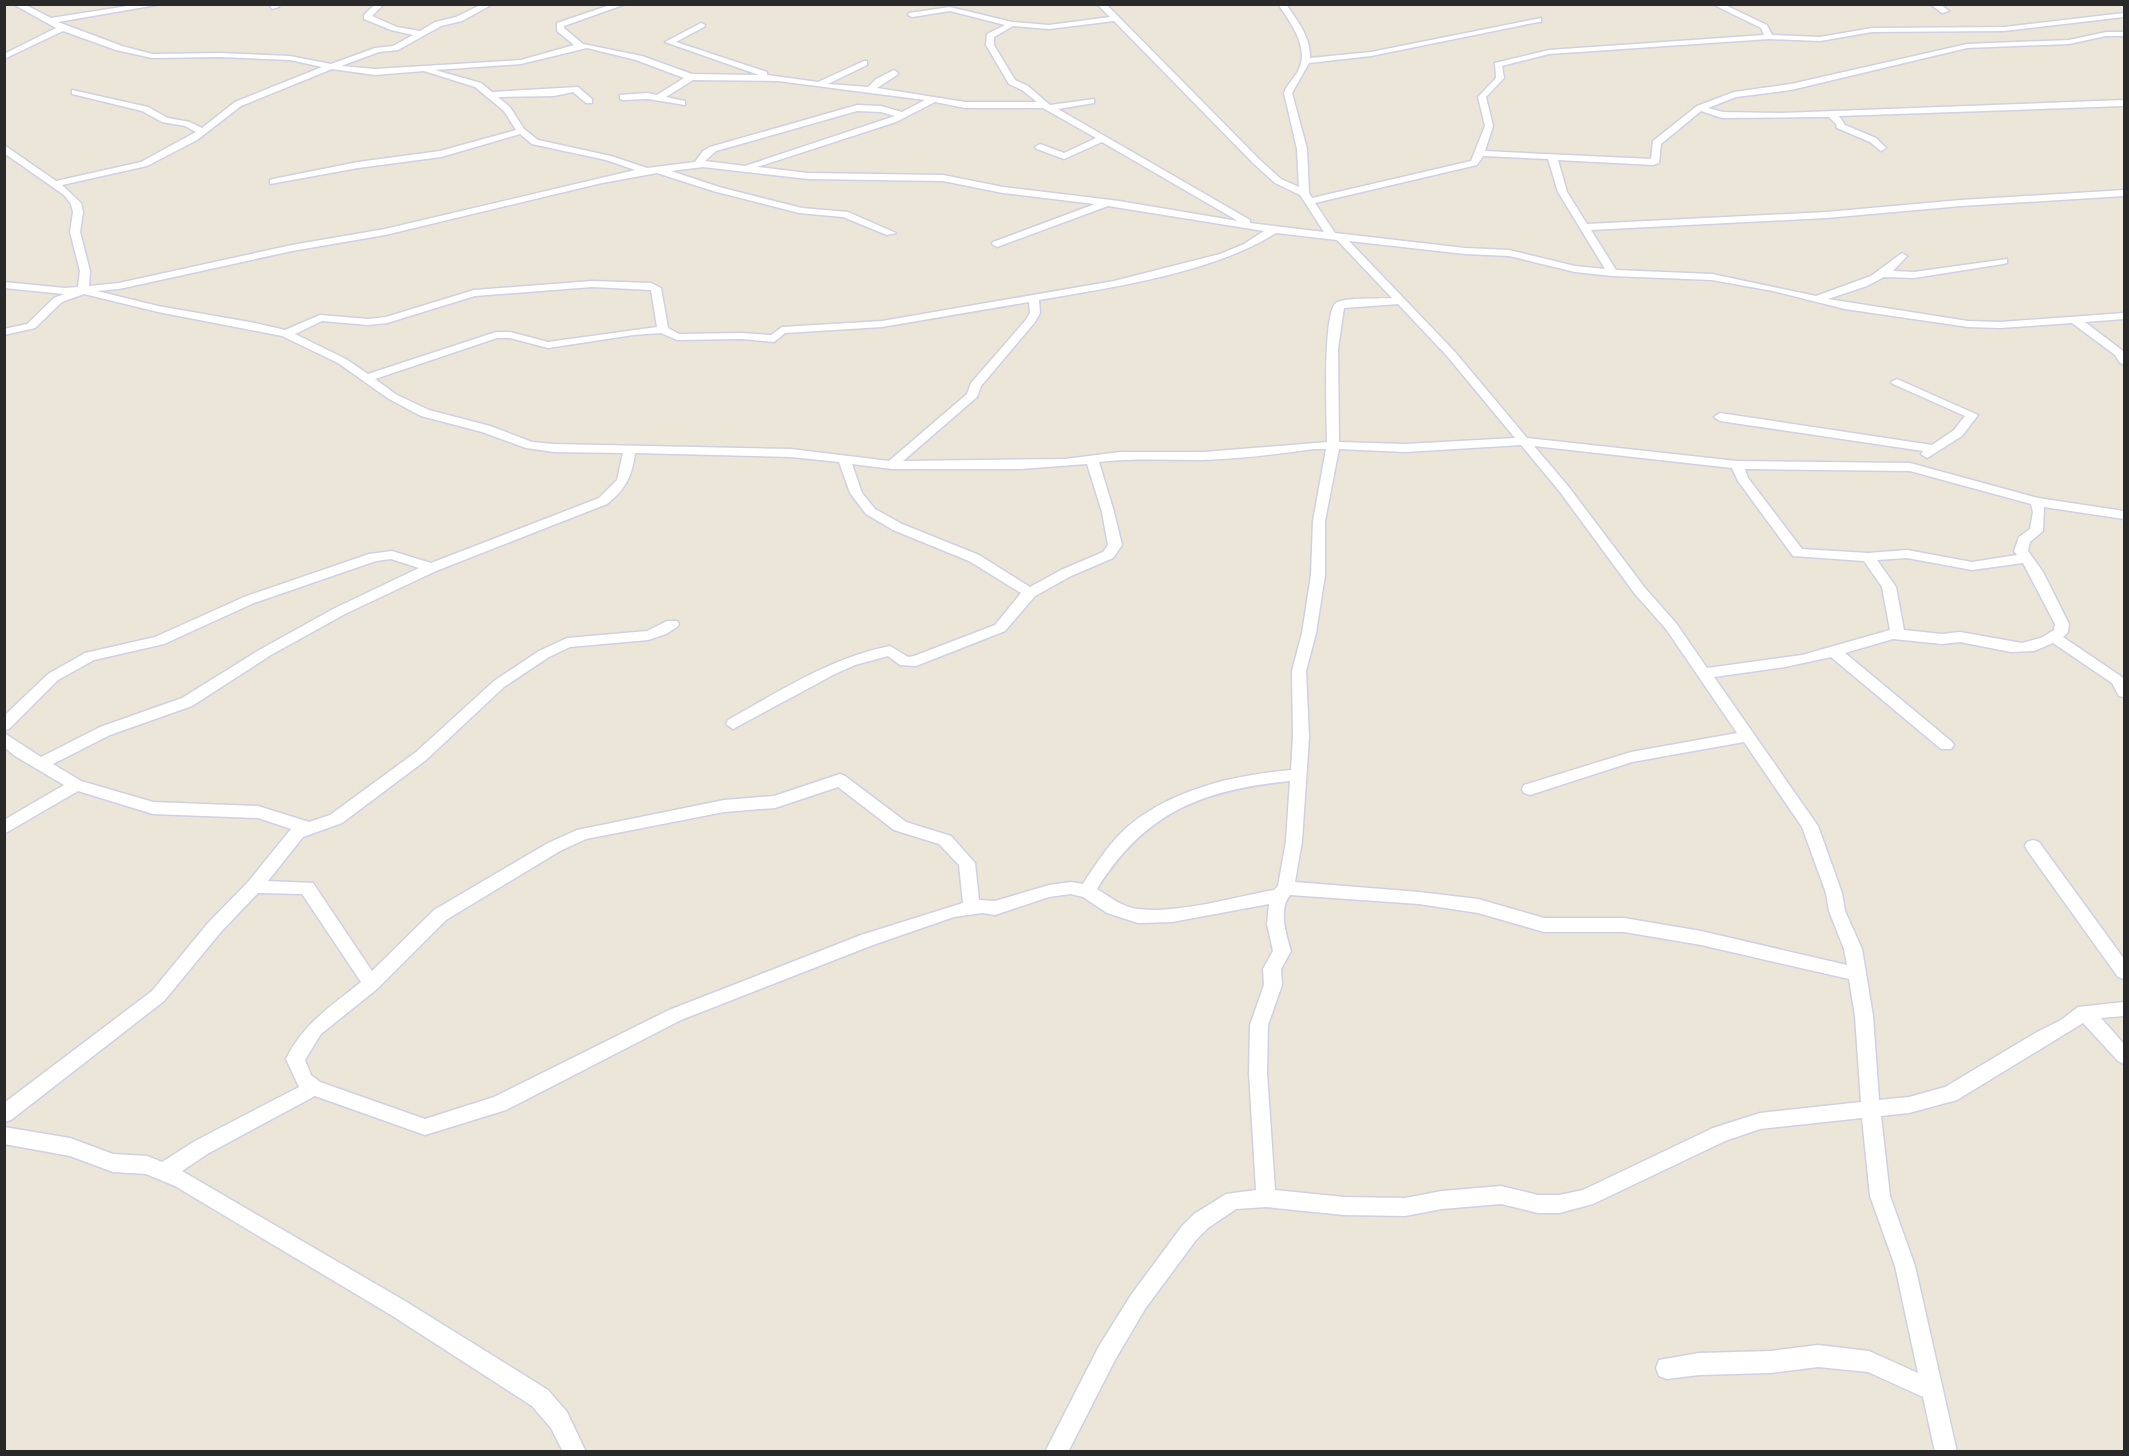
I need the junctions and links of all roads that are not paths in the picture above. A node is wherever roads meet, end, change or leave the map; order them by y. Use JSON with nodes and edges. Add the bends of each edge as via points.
{"nodes":[{"id":1,"x":15,"y":4,"type":"edge"},
{"id":2,"x":159,"y":4,"type":"edge"},
{"id":3,"x":380,"y":4,"type":"edge"},
{"id":4,"x":489,"y":4,"type":"edge"},
{"id":5,"x":622,"y":4,"type":"edge"},
{"id":6,"x":1101,"y":4,"type":"edge"},
{"id":7,"x":1282,"y":4,"type":"edge"},
{"id":8,"x":1716,"y":4,"type":"edge"},
{"id":9,"x":1934,"y":4,"type":"edge"},
{"id":10,"x":586,"y":5,"type":"edge"},
{"id":11,"x":4,"y":8,"type":"edge"},
{"id":12,"x":1945,"y":11,"type":"dead end"},
{"id":13,"x":598,"y":12,"type":"junction"},
{"id":14,"x":912,"y":15,"type":"dead end"},
{"id":15,"x":2124,"y":15,"type":"edge"},
{"id":16,"x":1114,"y":19,"type":"junction"},
{"id":17,"x":1538,"y":20,"type":"dead end"},
{"id":18,"x":50,"y":21,"type":"junction"},
{"id":19,"x":1012,"y":24,"type":"junction"},
{"id":20,"x":701,"y":25,"type":"dead end"},
{"id":21,"x":62,"y":28,"type":"junction"},
{"id":22,"x":423,"y":33,"type":"junction"},
{"id":23,"x":2124,"y":34,"type":"edge"},
{"id":24,"x":1769,"y":37,"type":"junction"},
{"id":25,"x":580,"y":46,"type":"junction"},
{"id":26,"x":4,"y":57,"type":"edge"},
{"id":27,"x":1304,"y":61,"type":"junction"},
{"id":28,"x":864,"y":63,"type":"dead end"},
{"id":29,"x":332,"y":66,"type":"junction"},
{"id":30,"x":422,"y":69,"type":"junction"},
{"id":31,"x":894,"y":73,"type":"dead end"},
{"id":32,"x":691,"y":77,"type":"junction"},
{"id":33,"x":778,"y":78,"type":"junction"},
{"id":34,"x":818,"y":85,"type":"junction"},
{"id":35,"x":871,"y":89,"type":"junction"},
{"id":36,"x":75,"y":92,"type":"dead end"},
{"id":37,"x":492,"y":95,"type":"junction"},
{"id":38,"x":623,"y":97,"type":"dead end"},
{"id":39,"x":659,"y":98,"type":"junction"},
{"id":40,"x":933,"y":100,"type":"junction"},
{"id":41,"x":589,"y":101,"type":"dead end"},
{"id":42,"x":1091,"y":101,"type":"dead end"},
{"id":43,"x":682,"y":103,"type":"dead end"},
{"id":44,"x":2124,"y":103,"type":"edge"},
{"id":45,"x":1048,"y":106,"type":"junction"},
{"id":46,"x":1700,"y":108,"type":"junction"},
{"id":47,"x":1830,"y":113,"type":"junction"},
{"id":48,"x":902,"y":115,"type":"junction"},
{"id":49,"x":202,"y":131,"type":"junction"},
{"id":50,"x":521,"y":131,"type":"junction"},
{"id":51,"x":1104,"y":138,"type":"junction"},
{"id":52,"x":1040,"y":147,"type":"dead end"},
{"id":53,"x":4,"y":148,"type":"edge"},
{"id":54,"x":1881,"y":148,"type":"dead end"},
{"id":55,"x":1478,"y":153,"type":"junction"},
{"id":56,"x":1553,"y":159,"type":"junction"},
{"id":57,"x":698,"y":164,"type":"junction"},
{"id":58,"x":743,"y":168,"type":"junction"},
{"id":59,"x":659,"y":170,"type":"junction"},
{"id":60,"x":647,"y":171,"type":"junction"},
{"id":61,"x":273,"y":182,"type":"dead end"},
{"id":62,"x":54,"y":184,"type":"junction"},
{"id":63,"x":2124,"y":193,"type":"edge"},
{"id":64,"x":1307,"y":197,"type":"junction"},
{"id":65,"x":1110,"y":202,"type":"junction"},
{"id":66,"x":1253,"y":226,"type":"junction"},
{"id":67,"x":1584,"y":227,"type":"junction"},
{"id":68,"x":1275,"y":229,"type":"junction"},
{"id":69,"x":891,"y":233,"type":"dead end"},
{"id":70,"x":1336,"y":236,"type":"junction"},
{"id":71,"x":997,"y":244,"type":"dead end"},
{"id":72,"x":1902,"y":256,"type":"dead end"},
{"id":73,"x":2003,"y":261,"type":"dead end"},
{"id":74,"x":1612,"y":273,"type":"junction"},
{"id":75,"x":1882,"y":274,"type":"junction"},
{"id":76,"x":4,"y":285,"type":"edge"},
{"id":77,"x":82,"y":291,"type":"junction"},
{"id":78,"x":1034,"y":298,"type":"junction"},
{"id":79,"x":1816,"y":299,"type":"junction"},
{"id":80,"x":1402,"y":301,"type":"junction"},
{"id":81,"x":2124,"y":316,"type":"edge"},
{"id":82,"x":2075,"y":320,"type":"junction"},
{"id":83,"x":663,"y":330,"type":"junction"},
{"id":84,"x":4,"y":332,"type":"edge"},
{"id":85,"x":286,"y":334,"type":"junction"},
{"id":86,"x":2124,"y":360,"type":"edge"},
{"id":87,"x":368,"y":378,"type":"junction"},
{"id":88,"x":1897,"y":382,"type":"dead end"},
{"id":89,"x":1720,"y":417,"type":"dead end"},
{"id":90,"x":1525,"y":441,"type":"junction"},
{"id":91,"x":1333,"y":446,"type":"junction"},
{"id":92,"x":1933,"y":449,"type":"junction"},
{"id":93,"x":629,"y":451,"type":"junction"},
{"id":94,"x":844,"y":460,"type":"junction"},
{"id":95,"x":1092,"y":460,"type":"junction"},
{"id":96,"x":892,"y":465,"type":"junction"},
{"id":97,"x":1737,"y":465,"type":"junction"},
{"id":98,"x":1910,"y":467,"type":"junction"},
{"id":99,"x":2037,"y":502,"type":"junction"},
{"id":100,"x":2124,"y":515,"type":"edge"},
{"id":101,"x":1868,"y":557,"type":"junction"},
{"id":102,"x":2026,"y":558,"type":"junction"},
{"id":103,"x":431,"y":568,"type":"junction"},
{"id":104,"x":1030,"y":593,"type":"junction"},
{"id":105,"x":672,"y":624,"type":"dead end"},
{"id":106,"x":1898,"y":634,"type":"junction"},
{"id":107,"x":2054,"y":637,"type":"junction"},
{"id":108,"x":1834,"y":652,"type":"junction"},
{"id":109,"x":1702,"y":673,"type":"junction"},
{"id":110,"x":2124,"y":692,"type":"edge"},
{"id":111,"x":4,"y":724,"type":"edge"},
{"id":112,"x":733,"y":724,"type":"dead end"},
{"id":113,"x":1749,"y":736,"type":"junction"},
{"id":114,"x":4,"y":738,"type":"edge"},
{"id":115,"x":1946,"y":745,"type":"dead end"},
{"id":116,"x":42,"y":763,"type":"junction"},
{"id":117,"x":1297,"y":775,"type":"junction"},
{"id":118,"x":76,"y":785,"type":"junction"},
{"id":119,"x":1530,"y":789,"type":"dead end"},
{"id":120,"x":306,"y":827,"type":"junction"},
{"id":121,"x":4,"y":828,"type":"edge"},
{"id":122,"x":2033,"y":846,"type":"dead end"},
{"id":123,"x":254,"y":887,"type":"junction"},
{"id":124,"x":1087,"y":891,"type":"junction"},
{"id":125,"x":1282,"y":892,"type":"junction"},
{"id":126,"x":972,"y":908,"type":"junction"},
{"id":127,"x":2124,"y":972,"type":"edge"},
{"id":128,"x":1857,"y":974,"type":"junction"},
{"id":129,"x":371,"y":984,"type":"junction"},
{"id":130,"x":2124,"y":1009,"type":"edge"},
{"id":131,"x":2084,"y":1012,"type":"junction"},
{"id":132,"x":2124,"y":1056,"type":"edge"},
{"id":133,"x":314,"y":1088,"type":"junction"},
{"id":134,"x":1871,"y":1108,"type":"junction"},
{"id":135,"x":4,"y":1114,"type":"edge"},
{"id":136,"x":4,"y":1135,"type":"edge"},
{"id":137,"x":165,"y":1171,"type":"junction"},
{"id":138,"x":1266,"y":1198,"type":"junction"},
{"id":139,"x":1667,"y":1368,"type":"dead end"},
{"id":140,"x":1932,"y":1390,"type":"junction"},
{"id":141,"x":575,"y":1452,"type":"edge"},
{"id":142,"x":1056,"y":1452,"type":"edge"},
{"id":143,"x":1946,"y":1452,"type":"edge"}],
"edges":[{"from":1,"to":11,"type":"street"},
{"from":1,"to":18,"type":"street"},
{"from":2,"to":18,"type":"street"},
{"from":3,"to":22,"type":"street","via":[[367,16],[385,27]]},
{"from":4,"to":22,"type":"street"},
{"from":5,"to":13,"type":"street"},
{"from":6,"to":16,"type":"street"},
{"from":7,"to":27,"type":"street","via":[[1303,37]]},
{"from":8,"to":24,"type":"street","via":[[1764,27]]},
{"from":9,"to":12,"type":"street"},
{"from":10,"to":13,"type":"street"},
{"from":13,"to":25,"type":"street","via":[[560,25]]},
{"from":14,"to":19,"type":"street","via":[[950,9]]},
{"from":15,"to":24,"type":"street","via":[[2004,30],[1872,30],[1820,39]]},
{"from":16,"to":19,"type":"street","via":[[1049,27]]},
{"from":16,"to":64,"type":"street","via":[[1257,162],[1278,181]]},
{"from":17,"to":27,"type":"street","via":[[1371,54]]},
{"from":18,"to":21,"type":"street"},
{"from":19,"to":45,"type":"street","via":[[990,36],[990,45],[1012,82]]},
{"from":20,"to":33,"type":"street","via":[[669,42]]},
{"from":21,"to":26,"type":"street"},
{"from":21,"to":29,"type":"street","via":[[152,56],[258,56]]},
{"from":22,"to":29,"type":"street","via":[[395,48]]},
{"from":23,"to":46,"type":"street","via":[[2069,42],[1967,46],[1803,84],[1734,95]]},
{"from":24,"to":55,"type":"street","via":[[1549,52],[1498,65],[1500,78],[1482,97],[1489,126]]},
{"from":25,"to":30,"type":"street","via":[[521,62]]},
{"from":25,"to":32,"type":"street","via":[[639,58]]},
{"from":27,"to":64,"type":"street","via":[[1288,93],[1302,149]]},
{"from":28,"to":34,"type":"street"},
{"from":29,"to":30,"type":"street","via":[[358,71]]},
{"from":29,"to":49,"type":"street","via":[[238,104]]},
{"from":30,"to":37,"type":"street","via":[[478,85]]},
{"from":31,"to":35,"type":"street"},
{"from":32,"to":33,"type":"street"},
{"from":32,"to":39,"type":"street"},
{"from":33,"to":34,"type":"street"},
{"from":34,"to":35,"type":"street"},
{"from":35,"to":40,"type":"street"},
{"from":36,"to":49,"type":"street","via":[[145,109],[165,120]]},
{"from":37,"to":41,"type":"street","via":[[575,89]]},
{"from":37,"to":50,"type":"street"},
{"from":38,"to":39,"type":"street"},
{"from":39,"to":43,"type":"street"},
{"from":40,"to":45,"type":"street","via":[[970,105]]},
{"from":40,"to":48,"type":"street"},
{"from":42,"to":45,"type":"street"},
{"from":44,"to":47,"type":"street"},
{"from":45,"to":51,"type":"street"},
{"from":46,"to":47,"type":"street","via":[[1726,116]]},
{"from":46,"to":56,"type":"street","via":[[1656,143],[1656,161]]},
{"from":47,"to":54,"type":"street","via":[[1840,126],[1873,140]]},
{"from":48,"to":57,"type":"street","via":[[881,109],[850,110],[713,149]]},
{"from":48,"to":58,"type":"street"},
{"from":49,"to":62,"type":"street","via":[[144,164]]},
{"from":50,"to":60,"type":"street","via":[[546,146],[608,158]]},
{"from":50,"to":61,"type":"street","via":[[441,154]]},
{"from":51,"to":52,"type":"street","via":[[1064,156]]},
{"from":51,"to":66,"type":"street"},
{"from":53,"to":62,"type":"street"},
{"from":55,"to":56,"type":"street"},
{"from":55,"to":64,"type":"street","via":[[1477,160],[1470,164]]},
{"from":56,"to":67,"type":"street","via":[[1553,171]]},
{"from":57,"to":58,"type":"street"},
{"from":57,"to":59,"type":"street"},
{"from":58,"to":65,"type":"street","via":[[808,176],[943,178],[1003,190]]},
{"from":59,"to":60,"type":"street"},
{"from":59,"to":69,"type":"street","via":[[802,211],[845,214]]},
{"from":60,"to":77,"type":"street","via":[[385,232]]},
{"from":62,"to":77,"type":"street","via":[[76,202],[75,232],[85,271]]},
{"from":63,"to":67,"type":"street","via":[[1814,216]]},
{"from":64,"to":70,"type":"street"},
{"from":65,"to":66,"type":"street"},
{"from":65,"to":71,"type":"street"},
{"from":66,"to":68,"type":"street"},
{"from":67,"to":74,"type":"street"},
{"from":68,"to":70,"type":"street"},
{"from":68,"to":78,"type":"street","via":[[1224,256],[1114,284]]},
{"from":70,"to":74,"type":"street","via":[[1509,253],[1575,269]]},
{"from":70,"to":80,"type":"street"},
{"from":72,"to":75,"type":"street"},
{"from":73,"to":75,"type":"street","via":[[1914,275]]},
{"from":74,"to":79,"type":"street","via":[[1712,277]]},
{"from":75,"to":79,"type":"street"},
{"from":76,"to":77,"type":"street"},
{"from":77,"to":84,"type":"street","via":[[58,300],[31,326]]},
{"from":77,"to":85,"type":"street"},
{"from":78,"to":83,"type":"street","via":[[882,324],[782,330],[774,339],[677,336]]},
{"from":78,"to":96,"type":"street","via":[[1035,313],[1030,322],[975,385],[973,395]]},
{"from":79,"to":82,"type":"street","via":[[1968,324]]},
{"from":80,"to":90,"type":"street"},
{"from":80,"to":91,"type":"street","via":[[1346,303],[1337,309],[1332,348]]},
{"from":81,"to":82,"type":"street"},
{"from":82,"to":86,"type":"street"},
{"from":83,"to":85,"type":"street","via":[[656,288],[592,284],[467,295],[387,320],[320,318]]},
{"from":83,"to":87,"type":"street","via":[[548,345],[510,335],[491,335]]},
{"from":85,"to":87,"type":"street"},
{"from":87,"to":93,"type":"street","via":[[393,397],[425,413],[530,445]]},
{"from":88,"to":92,"type":"street","via":[[1972,415],[1958,433]]},
{"from":89,"to":92,"type":"street"},
{"from":90,"to":91,"type":"street","via":[[1405,448]]},
{"from":90,"to":97,"type":"street"},
{"from":90,"to":109,"type":"street","via":[[1671,626]]},
{"from":91,"to":95,"type":"street"},
{"from":91,"to":117,"type":"street","via":[[1319,520],[1318,575],[1299,671],[1301,737]]},
{"from":92,"to":98,"type":"street"},
{"from":93,"to":94,"type":"street","via":[[791,453]]},
{"from":93,"to":103,"type":"street","via":[[619,489],[603,501]]},
{"from":94,"to":96,"type":"street"},
{"from":94,"to":104,"type":"street","via":[[863,504],[877,517],[976,559]]},
{"from":95,"to":96,"type":"street","via":[[1020,465]]},
{"from":95,"to":104,"type":"street","via":[[1115,545],[1108,555]]},
{"from":97,"to":98,"type":"street"},
{"from":97,"to":101,"type":"street","via":[[1742,478],[1798,553]]},
{"from":98,"to":99,"type":"street"},
{"from":99,"to":100,"type":"street"},
{"from":99,"to":102,"type":"street","via":[[2036,531],[2024,540],[2021,550]]},
{"from":101,"to":102,"type":"street","via":[[1907,554],[1972,566]]},
{"from":101,"to":106,"type":"street","via":[[1889,588]]},
{"from":102,"to":107,"type":"street","via":[[2062,624],[2061,632]]},
{"from":103,"to":111,"type":"street","via":[[392,555],[374,557],[249,600],[159,641],[90,657],[53,677]]},
{"from":103,"to":116,"type":"street","via":[[340,610],[187,702],[105,731]]},
{"from":104,"to":112,"type":"street","via":[[1019,601],[1010,620],[1000,628],[916,661],[905,662],[890,651],[865,658],[809,682]]},
{"from":105,"to":120,"type":"street","via":[[648,635],[567,644],[544,654],[499,684],[421,756],[373,793],[322,826]]},
{"from":106,"to":107,"type":"street","via":[[1957,637],[2024,649]]},
{"from":106,"to":108,"type":"street"},
{"from":107,"to":110,"type":"street","via":[[2117,681]]},
{"from":108,"to":109,"type":"street"},
{"from":108,"to":115,"type":"street"},
{"from":109,"to":113,"type":"street"},
{"from":113,"to":119,"type":"street","via":[[1631,757]]},
{"from":113,"to":128,"type":"street","via":[[1810,825]]},
{"from":114,"to":116,"type":"street"},
{"from":116,"to":118,"type":"street"},
{"from":117,"to":124,"type":"street","via":[[1210,791],[1161,811],[1132,832],[1106,861]]},
{"from":117,"to":125,"type":"street","via":[[1294,840]]},
{"from":118,"to":120,"type":"street","via":[[153,808],[258,812]]},
{"from":118,"to":121,"type":"street"},
{"from":120,"to":123,"type":"street"},
{"from":122,"to":127,"type":"street"},
{"from":123,"to":129,"type":"street","via":[[307,888]]},
{"from":123,"to":135,"type":"street","via":[[158,996]]},
{"from":124,"to":125,"type":"street","via":[[1113,908],[1138,916],[1172,915]]},
{"from":124,"to":126,"type":"street","via":[[1049,891],[995,909]]},
{"from":125,"to":128,"type":"street","via":[[1419,898],[1478,906],[1544,925],[1624,925],[1701,938]]},
{"from":125,"to":138,"type":"street","via":[[1275,924],[1282,951],[1272,969],[1273,985],[1259,1025]]},
{"from":126,"to":129,"type":"street","via":[[968,862],[945,840],[900,826],[840,780],[775,802],[724,806],[583,834],[440,915]]},
{"from":126,"to":133,"type":"street","via":[[867,940],[675,1015],[500,1104],[425,1127]]},
{"from":128,"to":134,"type":"street"},
{"from":129,"to":133,"type":"street","via":[[315,1029],[295,1059],[304,1080]]},
{"from":130,"to":131,"type":"street"},
{"from":131,"to":132,"type":"street"},
{"from":131,"to":134,"type":"street","via":[[1950,1094],[1909,1105]]},
{"from":133,"to":137,"type":"street"},
{"from":134,"to":138,"type":"street","via":[[1760,1121],[1720,1134],[1586,1198],[1559,1204],[1538,1204],[1501,1195],[1405,1207]]},
{"from":134,"to":140,"type":"street","via":[[1880,1196],[1905,1266]]},
{"from":136,"to":137,"type":"street","via":[[70,1147],[113,1163],[147,1165]]},
{"from":137,"to":141,"type":"street","via":[[398,1308],[540,1398],[559,1420]]},
{"from":138,"to":142,"type":"street","via":[[1233,1200],[1189,1233],[1138,1302],[1107,1353]]},
{"from":139,"to":140,"type":"street","via":[[1818,1356],[1869,1362]]},
{"from":140,"to":143,"type":"street"}]}
